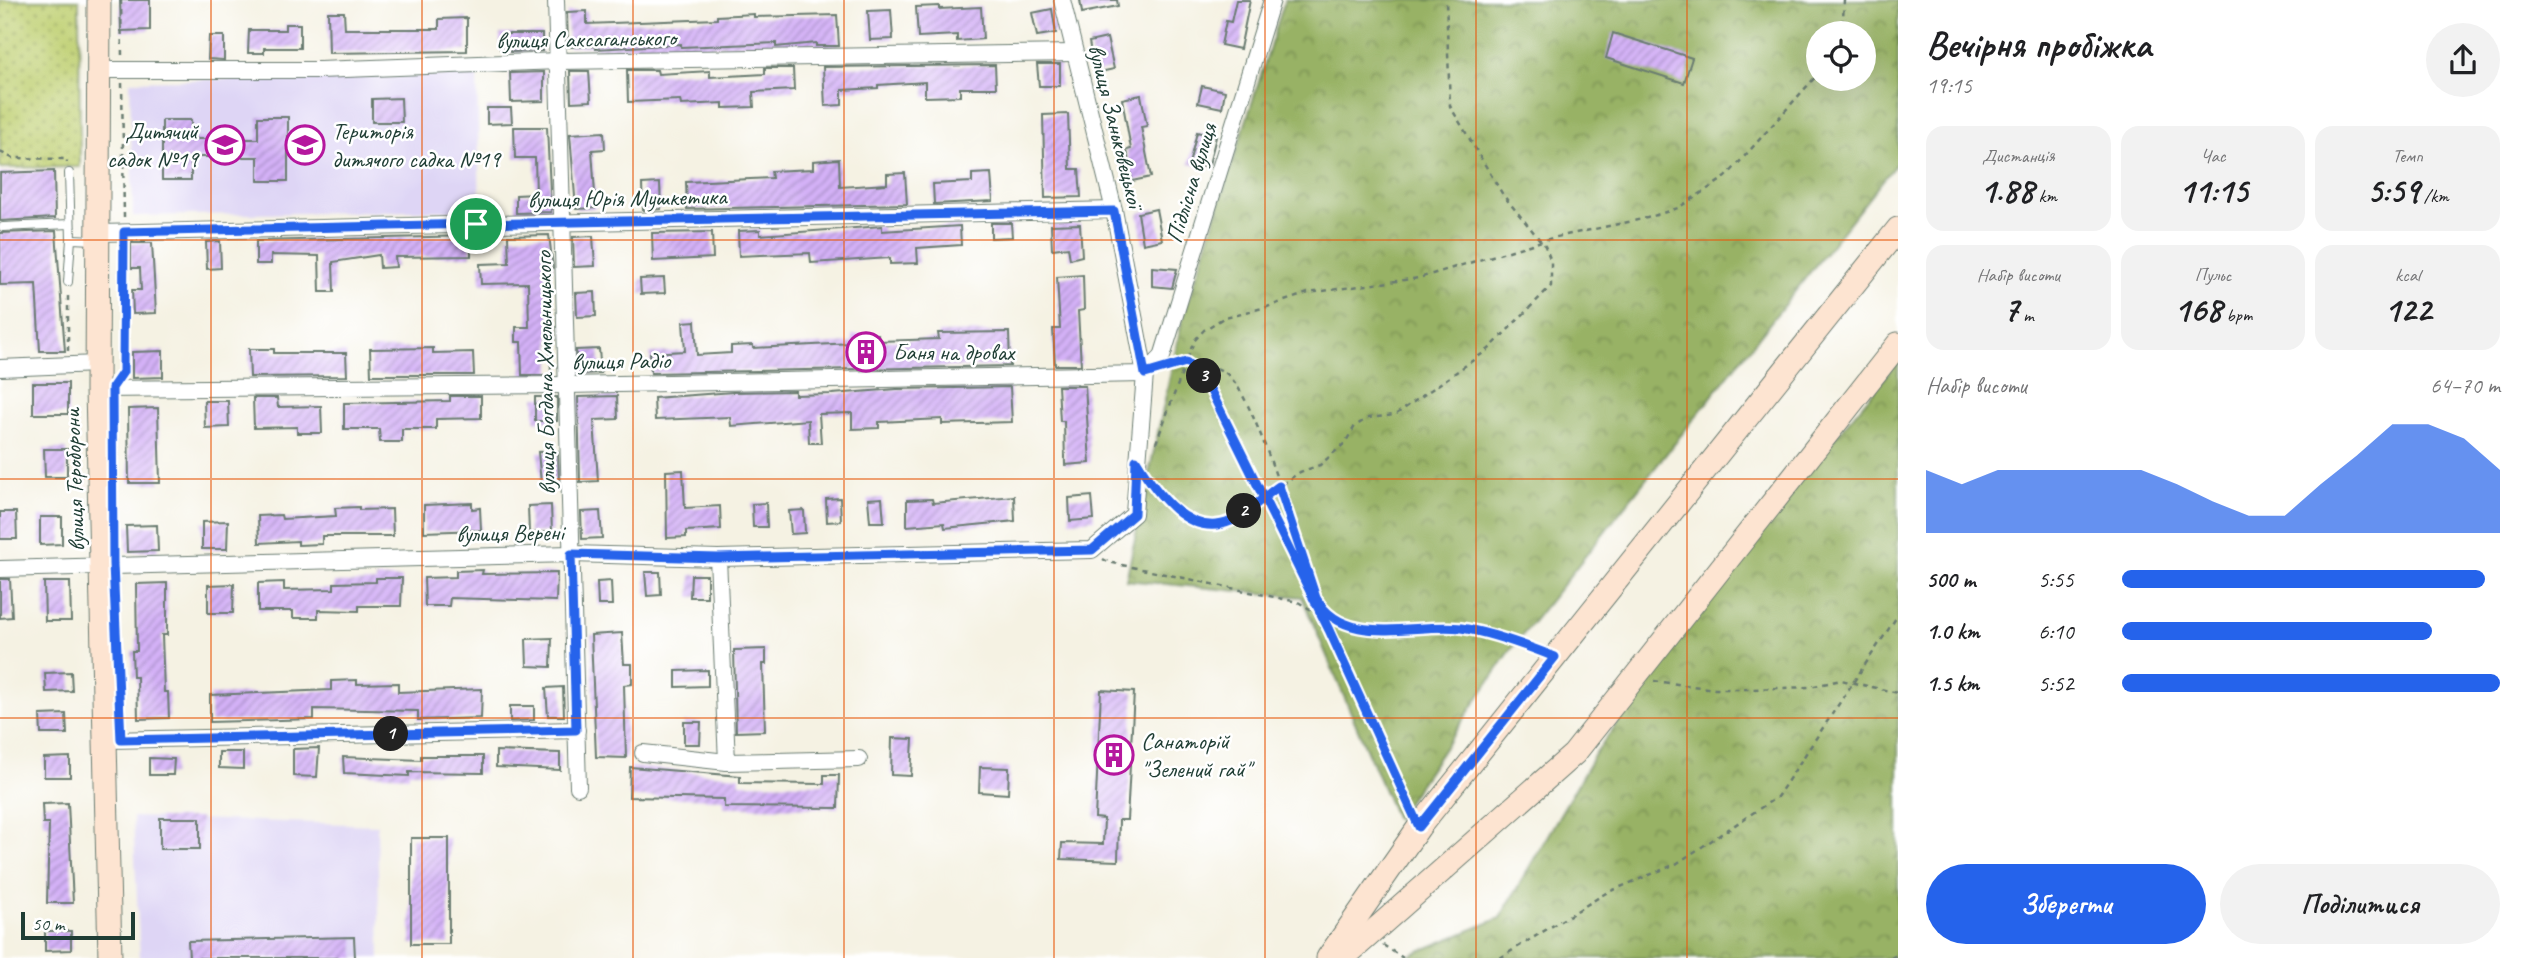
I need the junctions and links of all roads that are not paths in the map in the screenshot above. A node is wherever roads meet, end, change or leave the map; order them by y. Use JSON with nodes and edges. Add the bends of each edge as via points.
{"nodes":[{"id":1,"x":99,"y":0,"type":"edge"},
{"id":2,"x":556,"y":0,"type":"edge"},
{"id":3,"x":1062,"y":0,"type":"edge"},
{"id":4,"x":1272,"y":0,"type":"edge"},
{"id":5,"x":1074,"y":53,"type":"junction"},
{"id":6,"x":558,"y":61,"type":"junction"},
{"id":7,"x":111,"y":70,"type":"junction"},
{"id":8,"x":69,"y":173,"type":"road end"},
{"id":9,"x":1114,"y":211,"type":"junction"},
{"id":10,"x":564,"y":222,"type":"junction"},
{"id":11,"x":70,"y":223,"type":"junction"},
{"id":12,"x":3,"y":227,"type":"dead end"},
{"id":13,"x":1898,"y":229,"type":"edge"},
{"id":14,"x":99,"y":236,"type":"junction"},
{"id":15,"x":71,"y":239,"type":"junction"},
{"id":16,"x":68,"y":282,"type":"road end"},
{"id":17,"x":1898,"y":344,"type":"edge"},
{"id":18,"x":97,"y":364,"type":"junction"},
{"id":19,"x":0,"y":368,"type":"edge"},
{"id":20,"x":1145,"y":374,"type":"junction"},
{"id":21,"x":567,"y":385,"type":"junction"},
{"id":22,"x":105,"y":388,"type":"junction"},
{"id":23,"x":1092,"y":550,"type":"joint"},
{"id":24,"x":571,"y":554,"type":"junction"},
{"id":25,"x":718,"y":558,"type":"junction"},
{"id":26,"x":102,"y":564,"type":"junction"},
{"id":27,"x":0,"y":569,"type":"edge"},
{"id":28,"x":576,"y":730,"type":"junction"},
{"id":29,"x":107,"y":740,"type":"junction"},
{"id":30,"x":643,"y":753,"type":"dead end"},
{"id":31,"x":859,"y":760,"type":"dead end"},
{"id":32,"x":727,"y":762,"type":"junction"},
{"id":33,"x":578,"y":787,"type":"dead end"},
{"id":34,"x":110,"y":958,"type":"edge"},
{"id":35,"x":1328,"y":958,"type":"edge"},
{"id":36,"x":1343,"y":958,"type":"edge"}],
"edges":[{"from":1,"to":7,"type":"main road","name":"вулиця Тероборони"},
{"from":2,"to":6,"type":"street","name":"вулиця Богдана Хмельницького"},
{"from":3,"to":5,"type":"street","name":"вулиця Заньковецької"},
{"from":4,"to":20,"type":"street","name":"Підлісна вулиця","via":[[1162,357]]},
{"from":5,"to":6,"type":"street","name":"вулиця Саксаганського"},
{"from":5,"to":9,"type":"street","name":"вулиця Заньковецької"},
{"from":6,"to":7,"type":"street","name":"вулиця Саксаганського","via":[[319,70]]},
{"from":6,"to":10,"type":"street","name":"вулиця Богдана Хмельницького"},
{"from":7,"to":14,"type":"main road","name":"вулиця Тероборони"},
{"from":8,"to":11,"type":"lane"},
{"from":9,"to":10,"type":"street","name":"вулиця Юрія Мушкетика"},
{"from":9,"to":20,"type":"street","name":"вулиця Заньковецької"},
{"from":10,"to":14,"type":"street","name":"вулиця Юрія Мушкетика"},
{"from":10,"to":21,"type":"street","name":"вулиця Богдана Хмельницького"},
{"from":11,"to":12,"type":"lane"},
{"from":11,"to":15,"type":"lane"},
{"from":13,"to":35,"type":"main road","via":[[1419,827]]},
{"from":14,"to":15,"type":"lane"},
{"from":14,"to":18,"type":"main road","name":"вулиця Тероборони"},
{"from":15,"to":16,"type":"lane"},
{"from":17,"to":36,"type":"main road","via":[[1574,754]]},
{"from":18,"to":19,"type":"street"},
{"from":18,"to":22,"type":"main road","name":"вулиця Тероборони"},
{"from":20,"to":21,"type":"street","name":"вулиця Радіо"},
{"from":20,"to":23,"type":"street","name":"вулиця Заньковецької","via":[[1134,514]]},
{"from":21,"to":22,"type":"street","name":"вулиця Радіо"},
{"from":21,"to":24,"type":"street","name":"вулиця Богдана Хмельницького"},
{"from":22,"to":26,"type":"main road","name":"вулиця Тероборони"},
{"from":23,"to":25,"type":"street","name":"вулиця Верені"},
{"from":24,"to":25,"type":"street","name":"вулиця Верені"},
{"from":24,"to":26,"type":"street","name":"вулиця Верені"},
{"from":24,"to":28,"type":"street","name":"вулиця Богдана Хмельницького"},
{"from":25,"to":32,"type":"street"},
{"from":26,"to":27,"type":"street","name":"вулиця Верені"},
{"from":26,"to":29,"type":"main road","name":"вулиця Тероборони"},
{"from":28,"to":29,"type":"street"},
{"from":28,"to":33,"type":"street","name":"вулиця Богдана Хмельницького"},
{"from":29,"to":34,"type":"main road","name":"вулиця Тероборони"},
{"from":30,"to":32,"type":"street"},
{"from":31,"to":32,"type":"street"}]}
